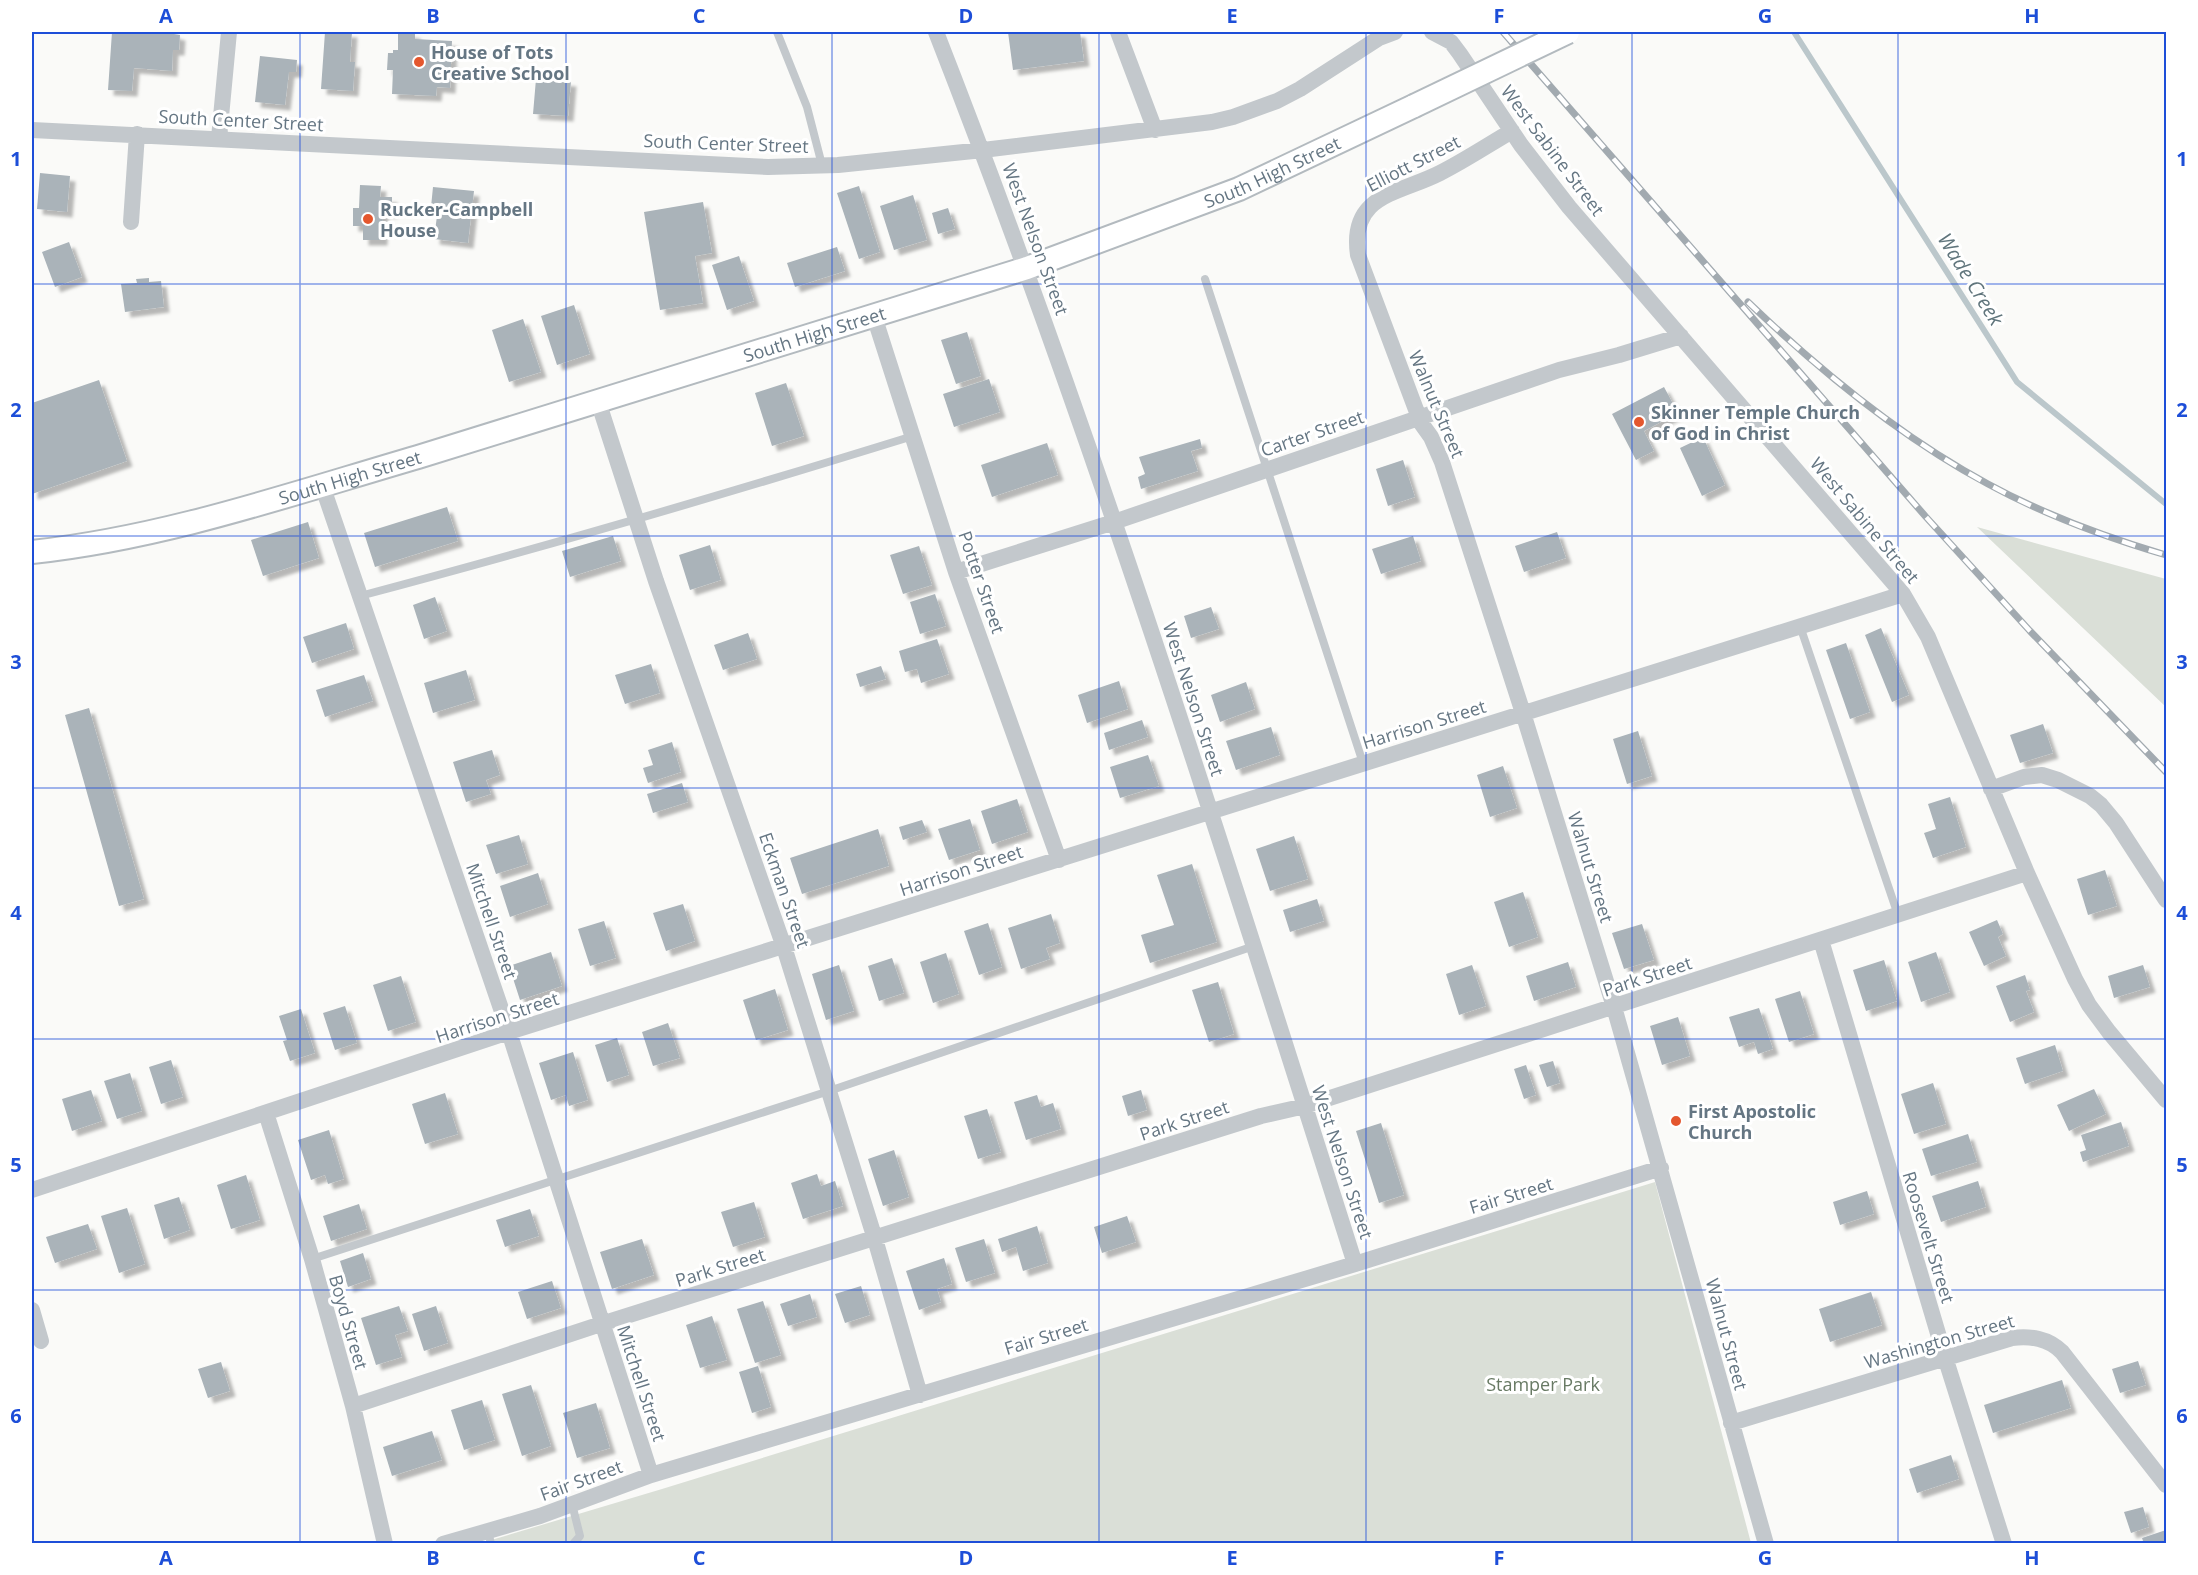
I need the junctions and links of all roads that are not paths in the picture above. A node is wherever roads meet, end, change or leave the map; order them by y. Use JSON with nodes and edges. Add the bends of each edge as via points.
{"nodes":[{"id":1,"x":230,"y":32,"type":"edge"},
{"id":2,"x":777,"y":32,"type":"edge"},
{"id":3,"x":936,"y":32,"type":"edge"},
{"id":4,"x":1118,"y":32,"type":"edge"},
{"id":5,"x":1395,"y":32,"type":"edge"},
{"id":6,"x":1432,"y":32,"type":"edge"},
{"id":7,"x":1568,"y":32,"type":"edge"},
{"id":8,"x":32,"y":130,"type":"edge"},
{"id":9,"x":1155,"y":130,"type":"junction"},
{"id":10,"x":1512,"y":131,"type":"junction"},
{"id":11,"x":137,"y":134,"type":"junction"},
{"id":12,"x":219,"y":138,"type":"junction"},
{"id":13,"x":983,"y":150,"type":"junction"},
{"id":14,"x":822,"y":165,"type":"junction"},
{"id":15,"x":1365,"y":213,"type":"joint"},
{"id":16,"x":131,"y":222,"type":"dead end"},
{"id":17,"x":1027,"y":268,"type":"junction"},
{"id":18,"x":1205,"y":279,"type":"dead end"},
{"id":19,"x":874,"y":316,"type":"junction"},
{"id":20,"x":1681,"y":336,"type":"junction"},
{"id":21,"x":598,"y":402,"type":"junction"},
{"id":22,"x":1419,"y":417,"type":"junction"},
{"id":23,"x":913,"y":436,"type":"junction"},
{"id":24,"x":1268,"y":469,"type":"junction"},
{"id":25,"x":322,"y":485,"type":"junction"},
{"id":26,"x":637,"y":520,"type":"junction"},
{"id":27,"x":1114,"y":522,"type":"junction"},
{"id":28,"x":32,"y":552,"type":"edge"},
{"id":29,"x":956,"y":572,"type":"junction"},
{"id":30,"x":1903,"y":594,"type":"junction"},
{"id":31,"x":360,"y":596,"type":"junction"},
{"id":32,"x":1800,"y":626,"type":"junction"},
{"id":33,"x":1523,"y":713,"type":"junction"},
{"id":34,"x":1363,"y":764,"type":"junction"},
{"id":35,"x":1991,"y":789,"type":"junction"},
{"id":36,"x":1211,"y":812,"type":"junction"},
{"id":37,"x":1059,"y":860,"type":"junction"},
{"id":38,"x":2027,"y":873,"type":"junction"},
{"id":39,"x":2166,"y":900,"type":"edge"},
{"id":40,"x":1898,"y":915,"type":"junction"},
{"id":41,"x":1821,"y":940,"type":"junction"},
{"id":42,"x":1254,"y":946,"type":"junction"},
{"id":43,"x":784,"y":947,"type":"junction"},
{"id":44,"x":1614,"y":1007,"type":"junction"},
{"id":45,"x":509,"y":1032,"type":"junction"},
{"id":46,"x":829,"y":1091,"type":"junction"},
{"id":47,"x":2166,"y":1100,"type":"edge"},
{"id":48,"x":1305,"y":1106,"type":"junction"},
{"id":49,"x":266,"y":1113,"type":"junction"},
{"id":50,"x":1661,"y":1168,"type":"junction"},
{"id":51,"x":557,"y":1179,"type":"junction"},
{"id":52,"x":32,"y":1190,"type":"edge"},
{"id":53,"x":875,"y":1239,"type":"junction"},
{"id":54,"x":312,"y":1259,"type":"junction"},
{"id":55,"x":1355,"y":1264,"type":"junction"},
{"id":56,"x":32,"y":1310,"type":"edge"},
{"id":57,"x":601,"y":1324,"type":"junction"},
{"id":58,"x":41,"y":1341,"type":"dead end"},
{"id":59,"x":1945,"y":1357,"type":"junction"},
{"id":60,"x":920,"y":1395,"type":"junction"},
{"id":61,"x":353,"y":1406,"type":"junction"},
{"id":62,"x":1731,"y":1423,"type":"junction"},
{"id":63,"x":651,"y":1475,"type":"junction"},
{"id":64,"x":2166,"y":1485,"type":"edge"},
{"id":65,"x":572,"y":1504,"type":"junction"},
{"id":66,"x":489,"y":1537,"type":"edge"},
{"id":67,"x":385,"y":1544,"type":"edge"},
{"id":68,"x":443,"y":1544,"type":"edge"},
{"id":69,"x":573,"y":1544,"type":"edge"},
{"id":70,"x":1766,"y":1544,"type":"edge"},
{"id":71,"x":2004,"y":1544,"type":"edge"}],
"edges":[{"from":1,"to":12,"type":"street"},
{"from":2,"to":14,"type":"lane","via":[[807,107]]},
{"from":3,"to":13,"type":"street","name":"West Nelson Street"},
{"from":4,"to":9,"type":"street"},
{"from":5,"to":9,"type":"street","name":"South Center Street","via":[[1373,41],[1300,89],[1267,105],[1212,122]]},
{"from":6,"to":10,"type":"street","name":"West Sabine Street","via":[[1455,48]]},
{"from":7,"to":17,"type":"main road","name":"South High Street","bridge":true,"via":[[1239,189]]},
{"from":8,"to":11,"type":"street","name":"South Center Street"},
{"from":9,"to":13,"type":"street","name":"South Center Street"},
{"from":10,"to":15,"type":"street","name":"Elliott Street","via":[[1441,173],[1381,197]]},
{"from":10,"to":20,"type":"street","name":"West Sabine Street","via":[[1569,207]]},
{"from":11,"to":12,"type":"street","name":"South Center Street"},
{"from":11,"to":16,"type":"street"},
{"from":12,"to":14,"type":"street","name":"South Center Street","via":[[768,167]]},
{"from":13,"to":14,"type":"street","name":"South Center Street"},
{"from":13,"to":17,"type":"street","name":"West Nelson Street"},
{"from":15,"to":22,"type":"street","name":"Walnut Street","via":[[1357,232],[1358,255]]},
{"from":17,"to":19,"type":"main road","name":"South High Street"},
{"from":17,"to":27,"type":"street","name":"West Nelson Street"},
{"from":18,"to":24,"type":"lane"},
{"from":19,"to":21,"type":"main road","name":"South High Street"},
{"from":19,"to":23,"type":"street","name":"Potter Street"},
{"from":20,"to":22,"type":"street","name":"Carter Street","via":[[1559,370]]},
{"from":20,"to":30,"type":"street","name":"West Sabine Street"},
{"from":21,"to":25,"type":"main road","name":"South High Street"},
{"from":21,"to":26,"type":"street","name":"Eckman Street"},
{"from":22,"to":24,"type":"street","name":"Carter Street"},
{"from":22,"to":33,"type":"street","name":"Walnut Street","via":[[1442,462]]},
{"from":23,"to":26,"type":"lane"},
{"from":23,"to":29,"type":"street","name":"Potter Street"},
{"from":24,"to":27,"type":"street","name":"Carter Street"},
{"from":24,"to":34,"type":"lane"},
{"from":25,"to":28,"type":"main road","name":"South High Street","via":[[152,532]]},
{"from":25,"to":31,"type":"street","name":"Mitchell Street"},
{"from":26,"to":31,"type":"lane"},
{"from":26,"to":43,"type":"street","name":"Eckman Street"},
{"from":27,"to":29,"type":"street","name":"Carter Street"},
{"from":27,"to":36,"type":"street","name":"West Nelson Street"},
{"from":29,"to":37,"type":"street","name":"Potter Street"},
{"from":30,"to":32,"type":"street","name":"Harrison Street"},
{"from":30,"to":35,"type":"street","name":"West Sabine Street","via":[[1928,637]]},
{"from":31,"to":45,"type":"street","name":"Mitchell Street"},
{"from":32,"to":33,"type":"street","name":"Harrison Street"},
{"from":32,"to":40,"type":"lane"},
{"from":33,"to":34,"type":"street","name":"Harrison Street"},
{"from":33,"to":44,"type":"street","name":"Walnut Street"},
{"from":34,"to":36,"type":"street","name":"Harrison Street"},
{"from":35,"to":38,"type":"street","name":"West Sabine Street"},
{"from":35,"to":39,"type":"street","via":[[2042,775],[2097,800]]},
{"from":36,"to":37,"type":"street","name":"Harrison Street"},
{"from":36,"to":42,"type":"street","name":"West Nelson Street"},
{"from":37,"to":43,"type":"street","name":"Harrison Street"},
{"from":38,"to":40,"type":"street","name":"Park Street"},
{"from":38,"to":47,"type":"street","name":"West Sabine Street","via":[[2089,1005]]},
{"from":40,"to":41,"type":"street","name":"Park Street"},
{"from":41,"to":44,"type":"street","name":"Park Street"},
{"from":41,"to":59,"type":"street","name":"Roosevelt Street"},
{"from":42,"to":46,"type":"lane"},
{"from":42,"to":48,"type":"street","name":"West Nelson Street"},
{"from":43,"to":45,"type":"street","name":"Harrison Street"},
{"from":43,"to":46,"type":"street","name":"Eckman Street"},
{"from":44,"to":48,"type":"street","name":"Park Street"},
{"from":44,"to":50,"type":"street","name":"Walnut Street"},
{"from":45,"to":49,"type":"street","name":"Harrison Street"},
{"from":45,"to":51,"type":"street","name":"Mitchell Street"},
{"from":46,"to":51,"type":"lane"},
{"from":46,"to":53,"type":"street","name":"Eckman Street"},
{"from":48,"to":53,"type":"street","name":"Park Street","via":[[1261,1116]]},
{"from":48,"to":55,"type":"street","name":"West Nelson Street"},
{"from":49,"to":52,"type":"street","name":"Harrison Street"},
{"from":49,"to":54,"type":"street","name":"Boyd Street"},
{"from":50,"to":55,"type":"street","name":"Fair Street"},
{"from":50,"to":62,"type":"street","name":"Walnut Street"},
{"from":51,"to":54,"type":"lane"},
{"from":51,"to":57,"type":"street","name":"Mitchell Street"},
{"from":53,"to":57,"type":"street","name":"Park Street"},
{"from":53,"to":60,"type":"street","name":"Eckman Street"},
{"from":54,"to":61,"type":"street","name":"Boyd Street"},
{"from":55,"to":60,"type":"street","name":"Fair Street"},
{"from":56,"to":58,"type":"street"},
{"from":57,"to":61,"type":"street","name":"Park Street"},
{"from":57,"to":63,"type":"street","name":"Mitchell Street"},
{"from":59,"to":62,"type":"street","name":"Washington Street"},
{"from":59,"to":64,"type":"street","name":"Washington Street","via":[[2012,1338],[2049,1342],[2067,1358]]},
{"from":59,"to":71,"type":"street","name":"Roosevelt Street"},
{"from":60,"to":63,"type":"street","name":"Fair Street"},
{"from":61,"to":67,"type":"street","name":"Boyd Street"},
{"from":62,"to":70,"type":"street","name":"Walnut Street"},
{"from":63,"to":65,"type":"street","name":"Fair Street"},
{"from":65,"to":66,"type":"street","name":"Fair Street"},
{"from":65,"to":69,"type":"lane","via":[[579,1536]]},
{"from":66,"to":68,"type":"street","name":"Fair Street"}]}
